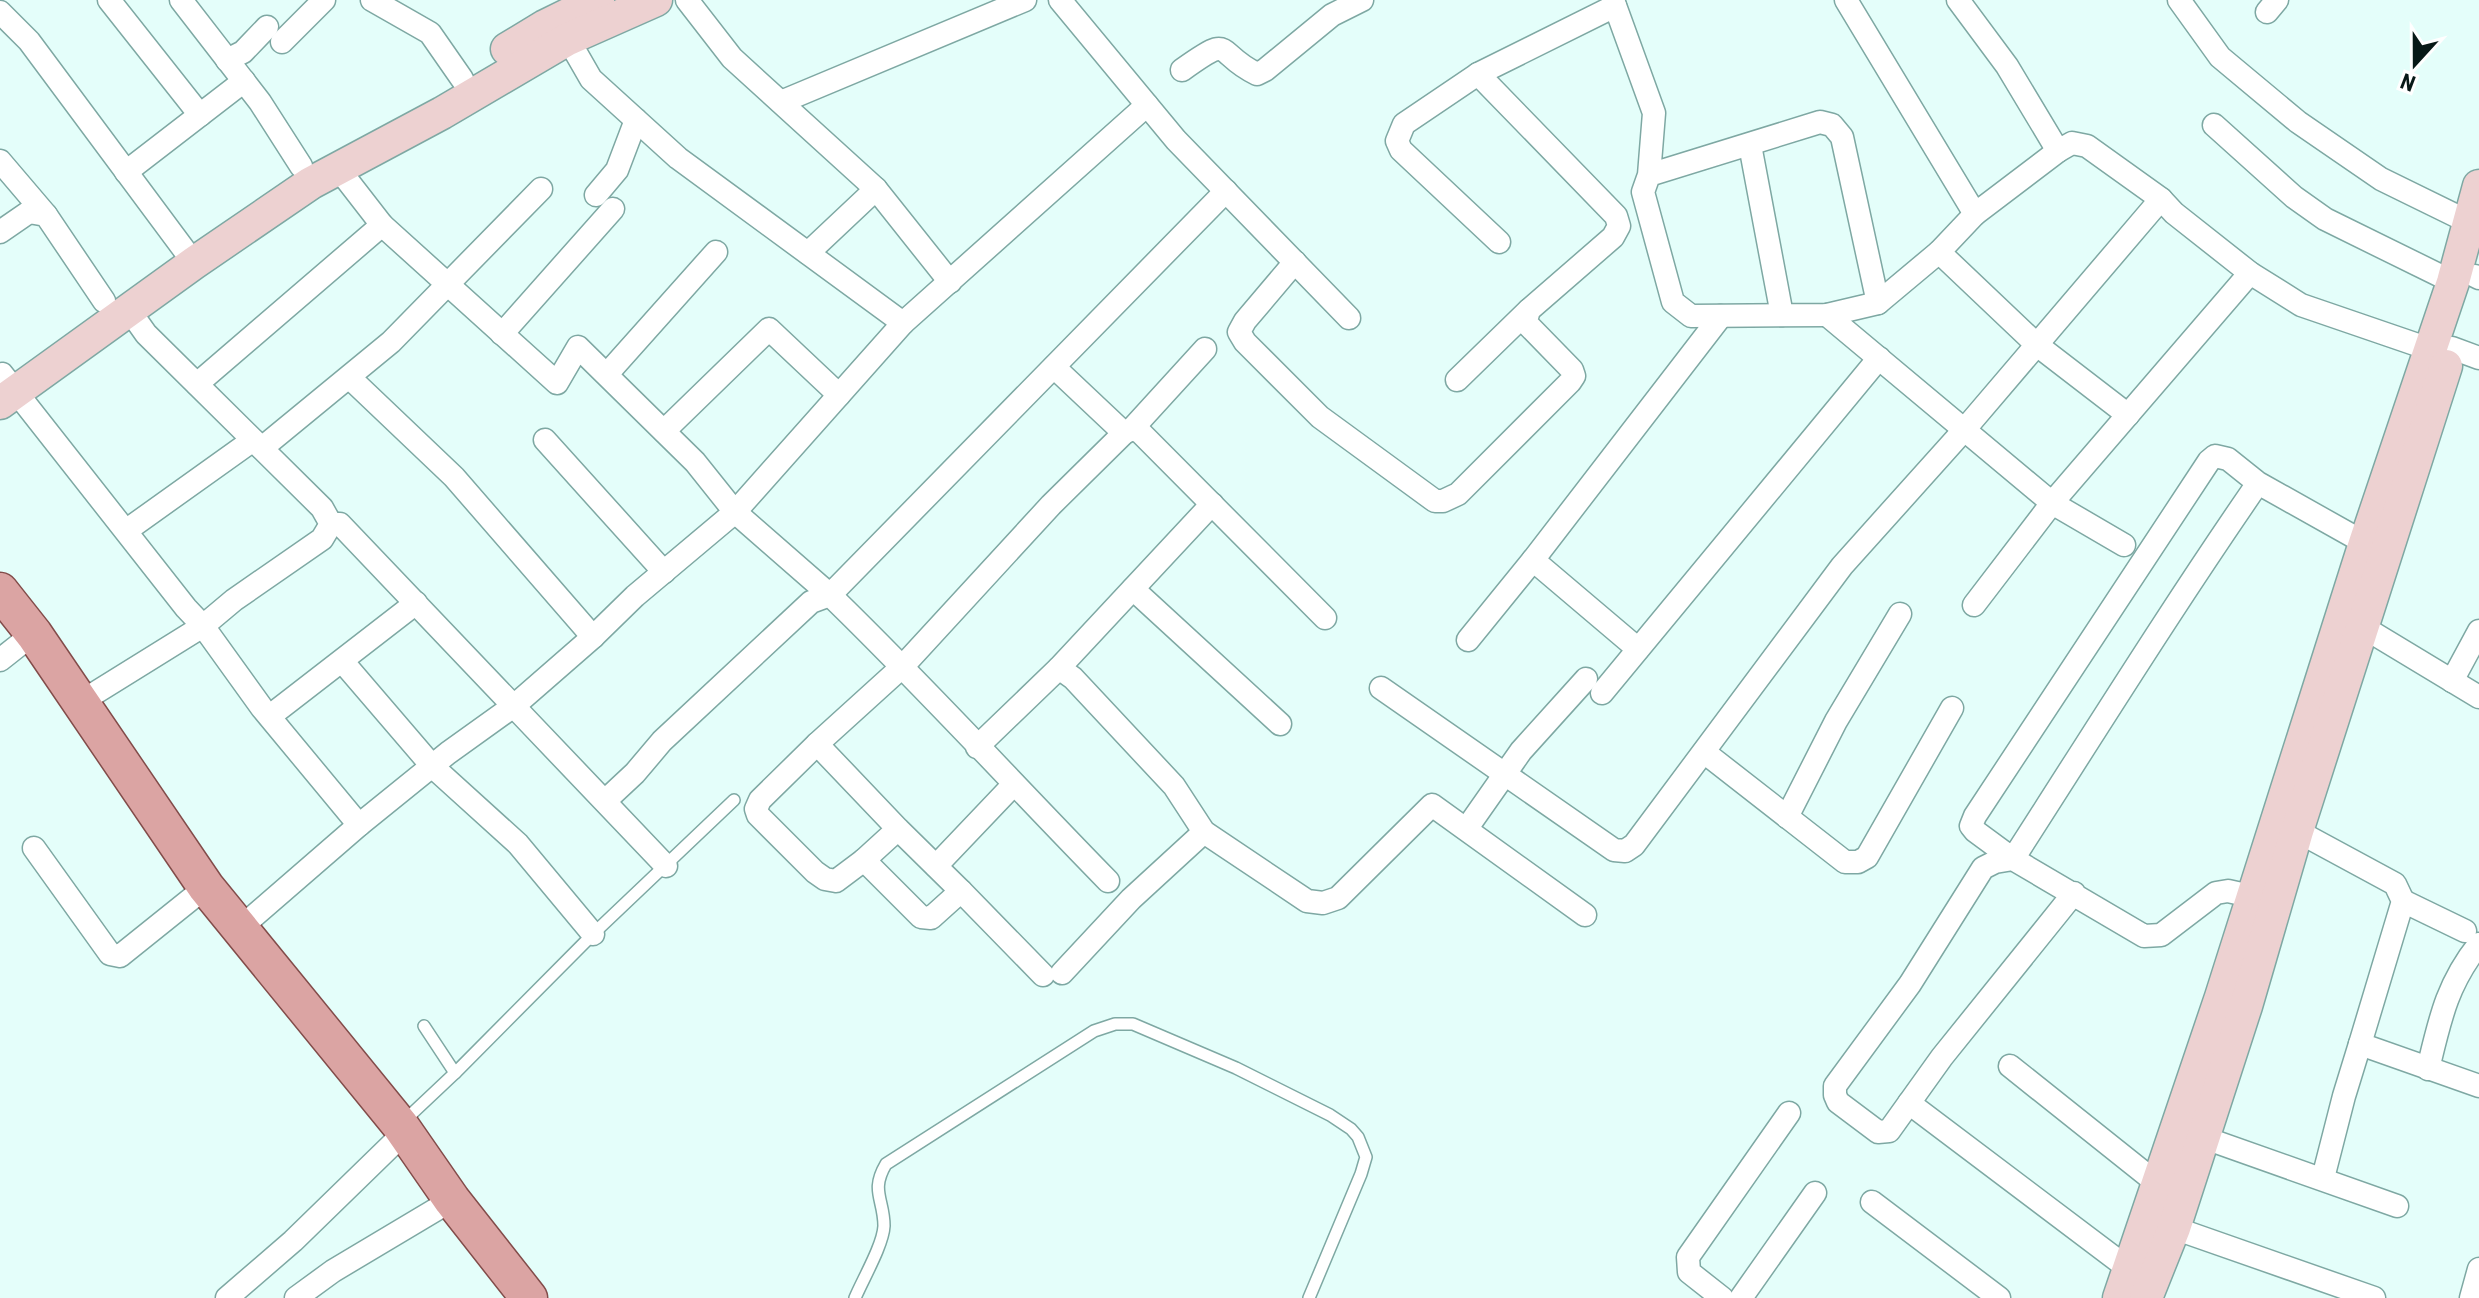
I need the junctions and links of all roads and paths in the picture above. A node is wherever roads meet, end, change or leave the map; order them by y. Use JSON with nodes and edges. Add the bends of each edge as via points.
{"nodes":[{"id":1,"x":109,"y":0,"type":"edge"},
{"id":2,"x":181,"y":0,"type":"edge"},
{"id":3,"x":324,"y":0,"type":"edge"},
{"id":4,"x":372,"y":0,"type":"edge"},
{"id":5,"x":656,"y":0,"type":"edge"},
{"id":6,"x":687,"y":0,"type":"edge"},
{"id":7,"x":1025,"y":0,"type":"edge"},
{"id":8,"x":1060,"y":0,"type":"edge"},
{"id":9,"x":1362,"y":0,"type":"edge"},
{"id":10,"x":1846,"y":0,"type":"edge"},
{"id":11,"x":1958,"y":0,"type":"edge"},
{"id":12,"x":2179,"y":0,"type":"edge"},
{"id":13,"x":591,"y":1,"type":"edge"},
{"id":14,"x":1614,"y":3,"type":"edge"},
{"id":15,"x":0,"y":12,"type":"edge"},
{"id":16,"x":568,"y":39,"type":"junction"},
{"id":17,"x":227,"y":60,"type":"junction"},
{"id":18,"x":1182,"y":70,"type":"dead end"},
{"id":19,"x":1478,"y":74,"type":"junction"},
{"id":20,"x":462,"y":79,"type":"junction"},
{"id":21,"x":244,"y":81,"type":"junction"},
{"id":22,"x":781,"y":102,"type":"junction"},
{"id":23,"x":1147,"y":105,"type":"junction"},
{"id":24,"x":200,"y":115,"type":"junction"},
{"id":25,"x":636,"y":120,"type":"junction"},
{"id":26,"x":2214,"y":125,"type":"dead end"},
{"id":27,"x":1750,"y":145,"type":"junction"},
{"id":28,"x":2058,"y":151,"type":"junction"},
{"id":29,"x":0,"y":161,"type":"edge"},
{"id":30,"x":301,"y":166,"type":"junction"},
{"id":31,"x":337,"y":167,"type":"junction"},
{"id":32,"x":126,"y":172,"type":"junction"},
{"id":33,"x":1649,"y":175,"type":"junction"},
{"id":34,"x":2479,"y":186,"type":"edge"},
{"id":35,"x":541,"y":189,"type":"dead end"},
{"id":36,"x":876,"y":189,"type":"junction"},
{"id":37,"x":1226,"y":191,"type":"junction"},
{"id":38,"x":2161,"y":199,"type":"junction"},
{"id":39,"x":1975,"y":214,"type":"junction"},
{"id":40,"x":46,"y":215,"type":"junction"},
{"id":41,"x":2473,"y":224,"type":"edge"},
{"id":42,"x":382,"y":225,"type":"junction"},
{"id":43,"x":0,"y":232,"type":"edge"},
{"id":44,"x":1499,"y":242,"type":"dead end"},
{"id":45,"x":716,"y":252,"type":"dead end"},
{"id":46,"x":1939,"y":252,"type":"junction"},
{"id":47,"x":808,"y":253,"type":"junction"},
{"id":48,"x":188,"y":254,"type":"junction"},
{"id":49,"x":1295,"y":262,"type":"junction"},
{"id":50,"x":2250,"y":273,"type":"junction"},
{"id":51,"x":2471,"y":275,"type":"edge"},
{"id":52,"x":950,"y":282,"type":"junction"},
{"id":53,"x":446,"y":284,"type":"junction"},
{"id":54,"x":1878,"y":303,"type":"junction"},
{"id":55,"x":116,"y":306,"type":"junction"},
{"id":56,"x":1529,"y":310,"type":"junction"},
{"id":57,"x":1782,"y":315,"type":"junction"},
{"id":58,"x":1827,"y":315,"type":"junction"},
{"id":59,"x":1721,"y":316,"type":"junction"},
{"id":60,"x":1349,"y":318,"type":"dead end"},
{"id":61,"x":903,"y":323,"type":"junction"},
{"id":62,"x":502,"y":334,"type":"junction"},
{"id":63,"x":2037,"y":345,"type":"junction"},
{"id":64,"x":1205,"y":349,"type":"dead end"},
{"id":65,"x":2452,"y":353,"type":"edge"},
{"id":66,"x":1879,"y":358,"type":"junction"},
{"id":67,"x":1054,"y":367,"type":"junction"},
{"id":68,"x":608,"y":373,"type":"junction"},
{"id":69,"x":350,"y":378,"type":"junction"},
{"id":70,"x":1457,"y":380,"type":"dead end"},
{"id":71,"x":197,"y":384,"type":"junction"},
{"id":72,"x":4,"y":386,"type":"edge"},
{"id":73,"x":839,"y":395,"type":"junction"},
{"id":74,"x":2128,"y":415,"type":"junction"},
{"id":75,"x":1964,"y":430,"type":"junction"},
{"id":76,"x":664,"y":431,"type":"junction"},
{"id":77,"x":1128,"y":431,"type":"junction"},
{"id":78,"x":545,"y":440,"type":"dead end"},
{"id":79,"x":257,"y":444,"type":"junction"},
{"id":80,"x":2258,"y":483,"type":"junction"},
{"id":81,"x":2052,"y":503,"type":"junction"},
{"id":82,"x":1212,"y":504,"type":"junction"},
{"id":83,"x":735,"y":512,"type":"junction"},
{"id":84,"x":331,"y":524,"type":"junction"},
{"id":85,"x":127,"y":530,"type":"junction"},
{"id":86,"x":2365,"y":543,"type":"junction"},
{"id":87,"x":2124,"y":545,"type":"dead end"},
{"id":88,"x":1533,"y":560,"type":"junction"},
{"id":89,"x":664,"y":572,"type":"junction"},
{"id":90,"x":1133,"y":589,"type":"junction"},
{"id":91,"x":0,"y":591,"type":"edge"},
{"id":92,"x":830,"y":595,"type":"junction"},
{"id":93,"x":416,"y":603,"type":"junction"},
{"id":94,"x":1974,"y":605,"type":"dead end"},
{"id":95,"x":1900,"y":614,"type":"dead end"},
{"id":96,"x":1325,"y":618,"type":"dead end"},
{"id":97,"x":2353,"y":621,"type":"junction"},
{"id":98,"x":203,"y":626,"type":"junction"},
{"id":99,"x":2479,"y":631,"type":"edge"},
{"id":100,"x":593,"y":637,"type":"junction"},
{"id":101,"x":1468,"y":640,"type":"dead end"},
{"id":102,"x":6,"y":642,"type":"edge"},
{"id":103,"x":1638,"y":649,"type":"junction"},
{"id":104,"x":342,"y":661,"type":"junction"},
{"id":105,"x":903,"y":666,"type":"junction"},
{"id":106,"x":1059,"y":668,"type":"junction"},
{"id":107,"x":2452,"y":681,"type":"junction"},
{"id":108,"x":1381,"y":688,"type":"dead end"},
{"id":109,"x":2479,"y":697,"type":"edge"},
{"id":110,"x":79,"y":703,"type":"junction"},
{"id":111,"x":515,"y":705,"type":"junction"},
{"id":112,"x":1952,"y":708,"type":"dead end"},
{"id":113,"x":270,"y":716,"type":"junction"},
{"id":114,"x":1280,"y":724,"type":"dead end"},
{"id":115,"x":817,"y":744,"type":"junction"},
{"id":116,"x":977,"y":747,"type":"junction"},
{"id":117,"x":1704,"y":752,"type":"junction"},
{"id":118,"x":432,"y":766,"type":"junction"},
{"id":119,"x":1505,"y":775,"type":"junction"},
{"id":120,"x":1014,"y":784,"type":"junction"},
{"id":121,"x":734,"y":800,"type":"dead end"},
{"id":122,"x":605,"y":801,"type":"junction"},
{"id":123,"x":1787,"y":817,"type":"junction"},
{"id":124,"x":359,"y":825,"type":"junction"},
{"id":125,"x":1467,"y":828,"type":"junction"},
{"id":126,"x":898,"y":829,"type":"junction"},
{"id":127,"x":2297,"y":831,"type":"junction"},
{"id":128,"x":1204,"y":832,"type":"junction"},
{"id":129,"x":34,"y":848,"type":"dead end"},
{"id":130,"x":2013,"y":859,"type":"junction"},
{"id":131,"x":864,"y":860,"type":"junction"},
{"id":132,"x":666,"y":866,"type":"junction"},
{"id":133,"x":936,"y":866,"type":"junction"},
{"id":134,"x":1108,"y":881,"type":"dead end"},
{"id":135,"x":206,"y":887,"type":"junction"},
{"id":136,"x":961,"y":891,"type":"junction"},
{"id":137,"x":2074,"y":893,"type":"junction"},
{"id":138,"x":2264,"y":899,"type":"junction"},
{"id":139,"x":2403,"y":901,"type":"junction"},
{"id":140,"x":1585,"y":915,"type":"dead end"},
{"id":141,"x":239,"y":929,"type":"junction"},
{"id":142,"x":593,"y":934,"type":"junction"},
{"id":143,"x":2472,"y":938,"type":"edge"},
{"id":144,"x":424,"y":1026,"type":"dead end"},
{"id":145,"x":2360,"y":1044,"type":"junction"},
{"id":146,"x":2010,"y":1066,"type":"dead end"},
{"id":147,"x":2428,"y":1069,"type":"junction"},
{"id":148,"x":455,"y":1073,"type":"junction"},
{"id":149,"x":2479,"y":1086,"type":"edge"},
{"id":150,"x":1909,"y":1103,"type":"junction"},
{"id":151,"x":1789,"y":1113,"type":"dead end"},
{"id":152,"x":402,"y":1129,"type":"junction"},
{"id":153,"x":2202,"y":1137,"type":"junction"},
{"id":154,"x":2323,"y":1178,"type":"junction"},
{"id":155,"x":1815,"y":1193,"type":"dead end"},
{"id":156,"x":452,"y":1200,"type":"junction"},
{"id":157,"x":1872,"y":1202,"type":"dead end"},
{"id":158,"x":2172,"y":1205,"type":"junction"},
{"id":159,"x":2397,"y":1206,"type":"dead end"},
{"id":160,"x":2479,"y":1269,"type":"edge"},
{"id":161,"x":2124,"y":1284,"type":"edge"},
{"id":162,"x":227,"y":1298,"type":"edge"},
{"id":163,"x":296,"y":1298,"type":"edge"},
{"id":164,"x":529,"y":1298,"type":"edge"},
{"id":165,"x":855,"y":1298,"type":"edge"},
{"id":166,"x":1309,"y":1298,"type":"edge"},
{"id":167,"x":1722,"y":1298,"type":"edge"},
{"id":168,"x":1741,"y":1298,"type":"edge"},
{"id":169,"x":1999,"y":1298,"type":"edge"},
{"id":170,"x":2146,"y":1298,"type":"edge"},
{"id":171,"x":2374,"y":1298,"type":"edge"},
{"id":172,"x":2471,"y":1298,"type":"edge"}],
"edges":[{"from":1,"to":24,"type":"street"},
{"from":2,"to":17,"type":"street"},
{"from":3,"to":17,"type":"street"},
{"from":4,"to":20,"type":"street","via":[[430,33]]},
{"from":5,"to":16,"type":"main road"},
{"from":6,"to":22,"type":"street","via":[[732,58]]},
{"from":7,"to":22,"type":"street"},
{"from":8,"to":23,"type":"street"},
{"from":9,"to":18,"type":"street","via":[[1332,15],[1257,74],[1219,48]]},
{"from":10,"to":39,"type":"street"},
{"from":11,"to":28,"type":"street","via":[[2007,66]]},
{"from":12,"to":41,"type":"street","via":[[2220,57],[2298,122],[2381,179]]},
{"from":13,"to":20,"type":"main road"},
{"from":14,"to":19,"type":"street"},
{"from":14,"to":33,"type":"street","via":[[1654,113]]},
{"from":15,"to":32,"type":"street","via":[[29,41]]},
{"from":16,"to":25,"type":"street","via":[[591,79]]},
{"from":16,"to":31,"type":"main road"},
{"from":17,"to":21,"type":"street"},
{"from":19,"to":44,"type":"street","via":[[1404,124],[1397,141]]},
{"from":19,"to":56,"type":"street","via":[[1616,216],[1619,226]]},
{"from":20,"to":30,"type":"main road"},
{"from":21,"to":24,"type":"street"},
{"from":21,"to":30,"type":"street"},
{"from":22,"to":36,"type":"street"},
{"from":23,"to":37,"type":"street"},
{"from":23,"to":52,"type":"street"},
{"from":24,"to":32,"type":"street"},
{"from":25,"to":47,"type":"street","via":[[678,158]]},
{"from":25,"to":62,"type":"street","via":[[604,202]]},
{"from":26,"to":51,"type":"street","via":[[2325,219]]},
{"from":27,"to":33,"type":"street"},
{"from":27,"to":54,"type":"street","via":[[1820,122],[1832,125],[1842,137]]},
{"from":27,"to":57,"type":"street"},
{"from":28,"to":38,"type":"street","via":[[2072,143],[2087,146]]},
{"from":28,"to":39,"type":"street"},
{"from":29,"to":40,"type":"street"},
{"from":30,"to":48,"type":"main road"},
{"from":31,"to":42,"type":"street"},
{"from":31,"to":48,"type":"main road"},
{"from":32,"to":48,"type":"street"},
{"from":33,"to":59,"type":"street","via":[[1643,192],[1673,302],[1691,316]]},
{"from":34,"to":41,"type":"main road"},
{"from":35,"to":53,"type":"street"},
{"from":36,"to":47,"type":"street"},
{"from":36,"to":52,"type":"street"},
{"from":37,"to":49,"type":"street"},
{"from":37,"to":67,"type":"street"},
{"from":38,"to":50,"type":"street"},
{"from":38,"to":63,"type":"street"},
{"from":39,"to":46,"type":"street"},
{"from":40,"to":43,"type":"street","via":[[29,212]]},
{"from":40,"to":55,"type":"street"},
{"from":41,"to":51,"type":"main road"},
{"from":42,"to":53,"type":"street"},
{"from":42,"to":71,"type":"street"},
{"from":45,"to":68,"type":"street"},
{"from":46,"to":54,"type":"street"},
{"from":46,"to":63,"type":"street"},
{"from":47,"to":61,"type":"street"},
{"from":48,"to":55,"type":"main road"},
{"from":49,"to":56,"type":"street","via":[[1239,332],[1320,417],[1435,501],[1458,494],[1574,376],[1529,326]]},
{"from":49,"to":60,"type":"street"},
{"from":50,"to":65,"type":"street","via":[[2301,305]]},
{"from":50,"to":74,"type":"street"},
{"from":51,"to":65,"type":"main road"},
{"from":52,"to":61,"type":"street"},
{"from":53,"to":62,"type":"street"},
{"from":53,"to":69,"type":"street"},
{"from":54,"to":58,"type":"street"},
{"from":55,"to":71,"type":"street"},
{"from":55,"to":72,"type":"main road"},
{"from":56,"to":70,"type":"street"},
{"from":57,"to":58,"type":"street"},
{"from":57,"to":59,"type":"street"},
{"from":58,"to":66,"type":"street"},
{"from":59,"to":88,"type":"street"},
{"from":61,"to":73,"type":"street"},
{"from":62,"to":68,"type":"street","via":[[557,383],[578,347]]},
{"from":63,"to":74,"type":"street"},
{"from":63,"to":75,"type":"street"},
{"from":64,"to":77,"type":"street"},
{"from":65,"to":86,"type":"main road"},
{"from":65,"to":97,"type":"main road"},
{"from":66,"to":75,"type":"street"},
{"from":66,"to":103,"type":"street"},
{"from":67,"to":77,"type":"street"},
{"from":67,"to":92,"type":"street"},
{"from":68,"to":76,"type":"street"},
{"from":69,"to":79,"type":"street"},
{"from":69,"to":100,"type":"street","via":[[454,477]]},
{"from":71,"to":79,"type":"street"},
{"from":72,"to":85,"type":"street"},
{"from":73,"to":76,"type":"street","via":[[769,329]]},
{"from":73,"to":83,"type":"street"},
{"from":74,"to":81,"type":"street"},
{"from":75,"to":81,"type":"street"},
{"from":75,"to":117,"type":"street","via":[[1842,566]]},
{"from":76,"to":83,"type":"street"},
{"from":77,"to":82,"type":"street","via":[[1140,432]]},
{"from":77,"to":105,"type":"street","via":[[1051,505]]},
{"from":78,"to":89,"type":"street"},
{"from":79,"to":84,"type":"street","via":[[322,508]]},
{"from":79,"to":85,"type":"street"},
{"from":80,"to":86,"type":"street"},
{"from":80,"to":130,"type":"street"},
{"from":80,"to":130,"type":"street","via":[[2228,459],[2215,456],[2209,461],[1983,803],[1971,826]]},
{"from":81,"to":87,"type":"street"},
{"from":81,"to":94,"type":"street"},
{"from":82,"to":90,"type":"street"},
{"from":82,"to":96,"type":"street"},
{"from":83,"to":89,"type":"street"},
{"from":83,"to":92,"type":"street"},
{"from":84,"to":93,"type":"street","via":[[340,524]]},
{"from":84,"to":98,"type":"street","via":[[322,539]]},
{"from":85,"to":98,"type":"street"},
{"from":86,"to":97,"type":"main road"},
{"from":88,"to":101,"type":"street"},
{"from":88,"to":103,"type":"street"},
{"from":89,"to":100,"type":"street"},
{"from":90,"to":106,"type":"street"},
{"from":90,"to":114,"type":"street"},
{"from":91,"to":110,"type":"main road"},
{"from":92,"to":105,"type":"street"},
{"from":92,"to":122,"type":"street","via":[[811,602]]},
{"from":93,"to":104,"type":"street"},
{"from":93,"to":111,"type":"street"},
{"from":95,"to":123,"type":"street"},
{"from":97,"to":107,"type":"street"},
{"from":97,"to":127,"type":"main road"},
{"from":97,"to":138,"type":"main road"},
{"from":98,"to":110,"type":"street"},
{"from":98,"to":113,"type":"street"},
{"from":99,"to":107,"type":"street"},
{"from":100,"to":111,"type":"street"},
{"from":102,"to":110,"type":"main road"},
{"from":103,"to":119,"type":"street","via":[[1521,751]]},
{"from":104,"to":113,"type":"street"},
{"from":104,"to":118,"type":"street"},
{"from":105,"to":115,"type":"street"},
{"from":105,"to":116,"type":"street"},
{"from":106,"to":116,"type":"street"},
{"from":106,"to":128,"type":"street","via":[[1174,786]]},
{"from":107,"to":109,"type":"street"},
{"from":108,"to":119,"type":"street"},
{"from":110,"to":135,"type":"main road"},
{"from":111,"to":118,"type":"street"},
{"from":111,"to":122,"type":"street"},
{"from":112,"to":123,"type":"street","via":[[1867,857],[1845,862]]},
{"from":113,"to":124,"type":"street"},
{"from":115,"to":126,"type":"street"},
{"from":115,"to":131,"type":"street","via":[[760,800],[758,815],[825,879],[836,881]]},
{"from":116,"to":120,"type":"street"},
{"from":117,"to":119,"type":"street","via":[[1625,851],[1614,850]]},
{"from":117,"to":123,"type":"street"},
{"from":118,"to":124,"type":"street"},
{"from":118,"to":142,"type":"street","via":[[518,844]]},
{"from":119,"to":125,"type":"street"},
{"from":120,"to":133,"type":"street"},
{"from":120,"to":134,"type":"street"},
{"from":121,"to":132,"type":"lane"},
{"from":122,"to":132,"type":"street"},
{"from":124,"to":141,"type":"street"},
{"from":125,"to":128,"type":"street","via":[[1432,805],[1351,887],[1323,903],[1307,901]]},
{"from":125,"to":140,"type":"street"},
{"from":126,"to":131,"type":"street"},
{"from":126,"to":133,"type":"street"},
{"from":127,"to":138,"type":"main road"},
{"from":127,"to":139,"type":"street","via":[[2395,884]]},
{"from":128,"to":136,"type":"street","via":[[1053,974]]},
{"from":129,"to":135,"type":"street","via":[[110,954],[120,956]]},
{"from":130,"to":137,"type":"street"},
{"from":130,"to":150,"type":"street","via":[[1983,868],[1834,1091],[1838,1102],[1881,1133],[1889,1131]]},
{"from":131,"to":136,"type":"street","via":[[926,919]]},
{"from":132,"to":142,"type":"lane"},
{"from":133,"to":136,"type":"street"},
{"from":135,"to":141,"type":"main road"},
{"from":137,"to":138,"type":"street","via":[[2144,936],[2161,935],[2216,893]]},
{"from":137,"to":150,"type":"street"},
{"from":138,"to":153,"type":"main road","via":[[2246,1006]]},
{"from":138,"to":158,"type":"main road"},
{"from":139,"to":143,"type":"street"},
{"from":139,"to":145,"type":"street"},
{"from":141,"to":152,"type":"main road"},
{"from":142,"to":148,"type":"lane"},
{"from":143,"to":147,"type":"street","via":[[2441,1013]]},
{"from":144,"to":148,"type":"lane"},
{"from":145,"to":147,"type":"street"},
{"from":145,"to":154,"type":"street"},
{"from":146,"to":158,"type":"street"},
{"from":147,"to":149,"type":"street"},
{"from":148,"to":152,"type":"lane"},
{"from":150,"to":161,"type":"street"},
{"from":151,"to":167,"type":"street","via":[[1688,1257],[1689,1272]]},
{"from":152,"to":156,"type":"main road"},
{"from":152,"to":162,"type":"street","via":[[293,1241]]},
{"from":153,"to":154,"type":"street"},
{"from":153,"to":158,"type":"main road"},
{"from":154,"to":159,"type":"street"},
{"from":155,"to":168,"type":"street"},
{"from":156,"to":163,"type":"street"},
{"from":156,"to":164,"type":"main road"},
{"from":157,"to":169,"type":"street"},
{"from":158,"to":161,"type":"main road"},
{"from":158,"to":170,"type":"main road"},
{"from":158,"to":171,"type":"street"},
{"from":160,"to":172,"type":"street"},
{"from":165,"to":166,"type":"lane","via":[[881,1239],[884,1225],[877,1190],[886,1164],[1094,1031],[1133,1024],[1330,1115],[1358,1137],[1366,1157],[1361,1174]]}]}
